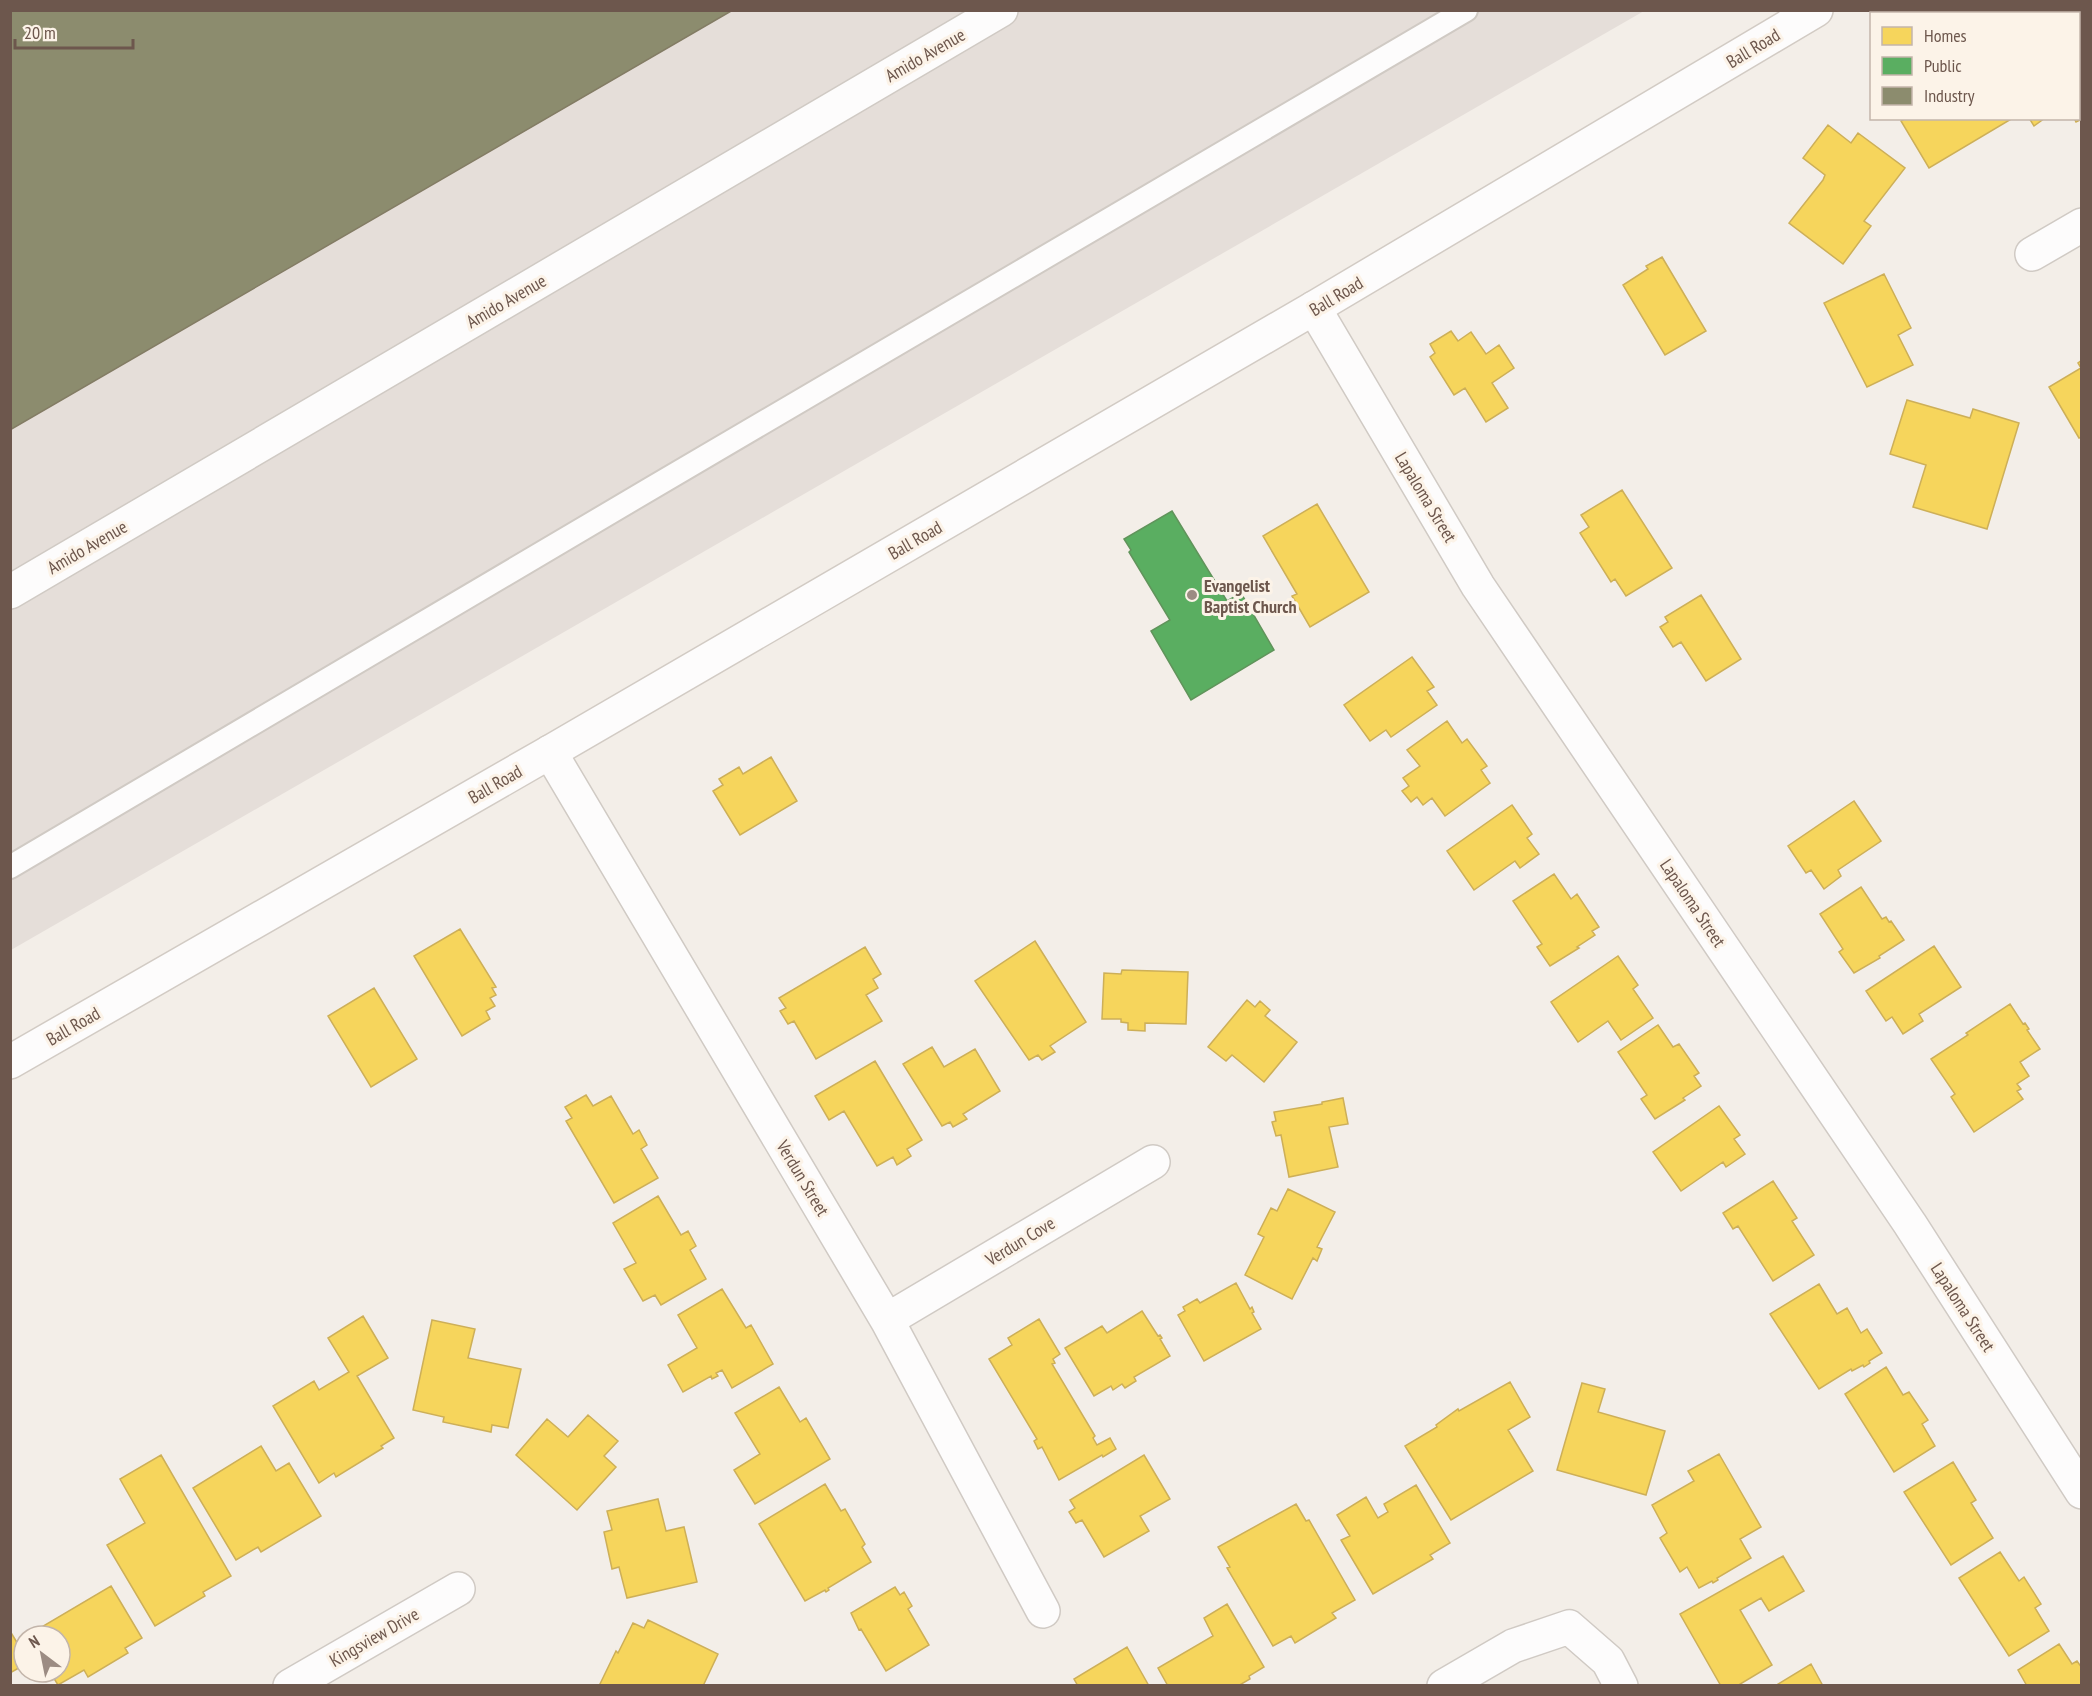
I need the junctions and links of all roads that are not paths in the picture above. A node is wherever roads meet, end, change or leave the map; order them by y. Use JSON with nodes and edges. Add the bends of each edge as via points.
{"nodes":[{"id":1,"x":1001,"y":10,"type":"edge"},
{"id":2,"x":1816,"y":10,"type":"edge"},
{"id":3,"x":1453,"y":14,"type":"edge"},
{"id":4,"x":2082,"y":225,"type":"edge"},
{"id":5,"x":2032,"y":254,"type":"dead end"},
{"id":6,"x":1314,"y":308,"type":"junction"},
{"id":7,"x":10,"y":592,"type":"edge"},
{"id":8,"x":550,"y":752,"type":"junction"},
{"id":9,"x":10,"y":867,"type":"edge"},
{"id":10,"x":10,"y":1062,"type":"edge"},
{"id":11,"x":1153,"y":1162,"type":"dead end"},
{"id":12,"x":887,"y":1320,"type":"junction"},
{"id":13,"x":2082,"y":1492,"type":"edge"},
{"id":14,"x":458,"y":1589,"type":"dead end"},
{"id":15,"x":1043,"y":1611,"type":"dead end"},
{"id":16,"x":290,"y":1686,"type":"edge"},
{"id":17,"x":1444,"y":1686,"type":"edge"},
{"id":18,"x":1621,"y":1686,"type":"edge"}],
"edges":[{"from":1,"to":7,"type":"street","name":"Amido Avenue"},
{"from":2,"to":6,"type":"street","name":"Ball Road"},
{"from":3,"to":9,"type":"lane"},
{"from":4,"to":5,"type":"street"},
{"from":6,"to":8,"type":"street","name":"Ball Road"},
{"from":6,"to":13,"type":"street","name":"Lapaloma Street","via":[[1478,586],[1910,1224]]},
{"from":8,"to":10,"type":"street","name":"Ball Road"},
{"from":8,"to":12,"type":"street","name":"Verdun Street"},
{"from":11,"to":12,"type":"street","name":"Verdun Cove"},
{"from":12,"to":15,"type":"street","name":"Verdun Street"},
{"from":14,"to":16,"type":"street","name":"Kingsview Drive"},
{"from":17,"to":18,"type":"street","via":[[1512,1646],[1569,1627],[1608,1661]]}]}
